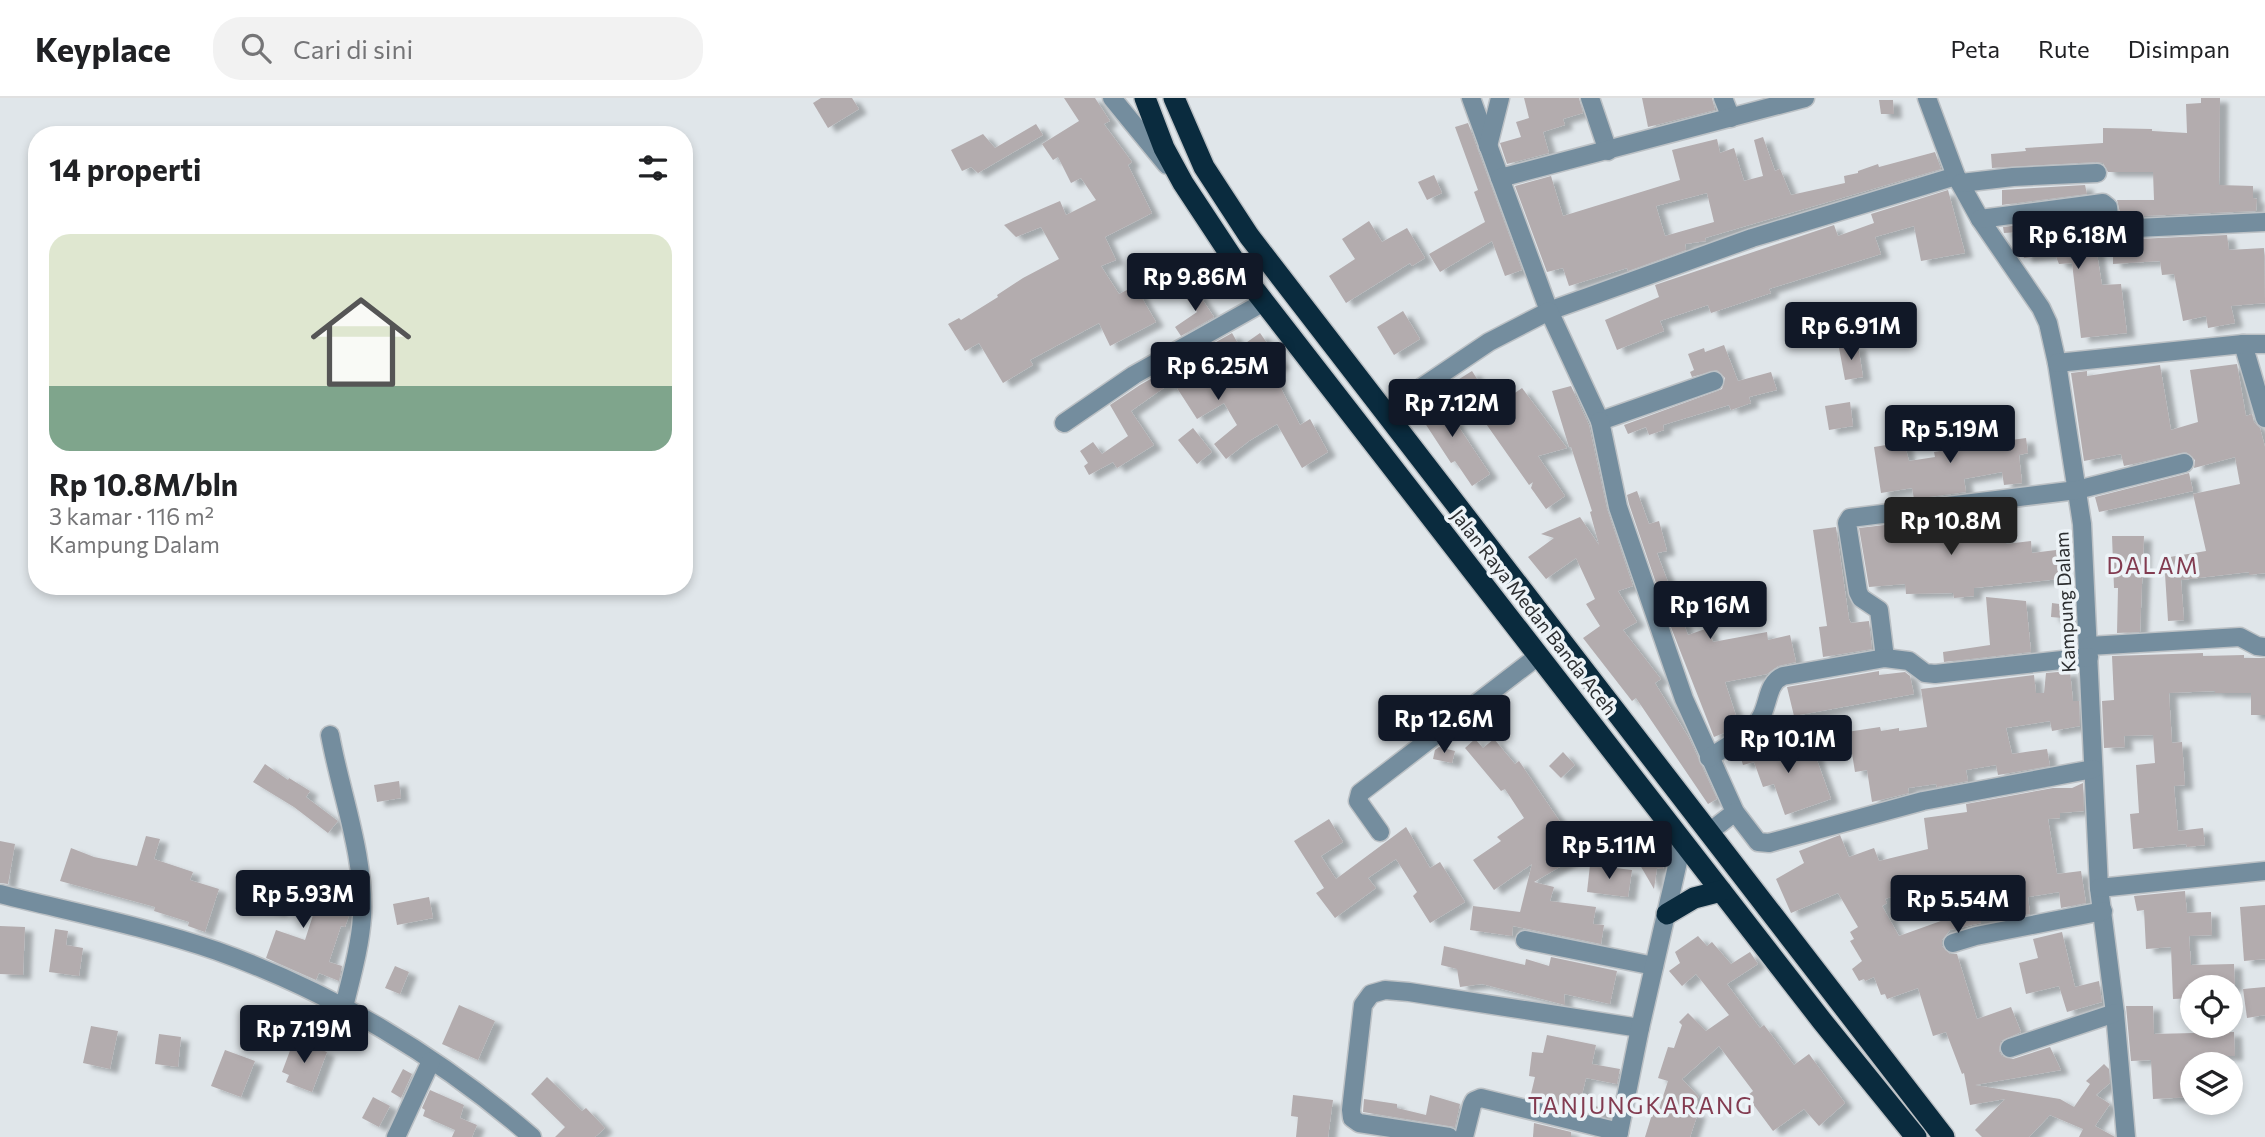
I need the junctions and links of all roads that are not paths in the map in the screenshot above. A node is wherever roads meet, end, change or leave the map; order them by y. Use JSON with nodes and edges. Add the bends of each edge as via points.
{"nodes":[{"id":1,"x":1112,"y":98,"type":"edge"},
{"id":2,"x":1145,"y":98,"type":"edge"},
{"id":3,"x":1174,"y":98,"type":"edge"},
{"id":4,"x":1500,"y":98,"type":"edge"},
{"id":5,"x":1590,"y":98,"type":"edge"},
{"id":6,"x":1723,"y":98,"type":"edge"},
{"id":7,"x":1805,"y":98,"type":"edge"},
{"id":8,"x":1927,"y":98,"type":"edge"},
{"id":9,"x":1472,"y":102,"type":"edge"},
{"id":10,"x":1731,"y":118,"type":"junction"},
{"id":11,"x":1488,"y":146,"type":"junction"},
{"id":12,"x":1608,"y":151,"type":"junction"},
{"id":13,"x":2097,"y":173,"type":"dead end"},
{"id":14,"x":1500,"y":178,"type":"junction"},
{"id":15,"x":1959,"y":180,"type":"junction"},
{"id":16,"x":1183,"y":183,"type":"junction"},
{"id":17,"x":1980,"y":219,"type":"junction"},
{"id":18,"x":2265,"y":222,"type":"edge"},
{"id":19,"x":1264,"y":302,"type":"junction"},
{"id":20,"x":1549,"y":311,"type":"junction"},
{"id":21,"x":2243,"y":344,"type":"junction"},
{"id":22,"x":2265,"y":344,"type":"edge"},
{"id":23,"x":2057,"y":363,"type":"junction"},
{"id":24,"x":1714,"y":381,"type":"dead end"},
{"id":25,"x":1385,"y":412,"type":"junction"},
{"id":26,"x":2265,"y":418,"type":"edge"},
{"id":27,"x":1600,"y":421,"type":"junction"},
{"id":28,"x":1064,"y":423,"type":"dead end"},
{"id":29,"x":2184,"y":463,"type":"dead end"},
{"id":30,"x":2077,"y":490,"type":"junction"},
{"id":31,"x":2265,"y":647,"type":"edge"},
{"id":32,"x":2089,"y":652,"type":"junction"},
{"id":33,"x":1538,"y":656,"type":"junction"},
{"id":34,"x":1885,"y":657,"type":"junction"},
{"id":35,"x":330,"y":735,"type":"dead end"},
{"id":36,"x":1709,"y":758,"type":"junction"},
{"id":37,"x":2093,"y":769,"type":"junction"},
{"id":38,"x":1735,"y":811,"type":"junction"},
{"id":39,"x":1380,"y":832,"type":"dead end"},
{"id":40,"x":1708,"y":833,"type":"junction"},
{"id":41,"x":1683,"y":840,"type":"junction"},
{"id":42,"x":2265,"y":871,"type":"edge"},
{"id":43,"x":2099,"y":888,"type":"junction"},
{"id":44,"x":1721,"y":891,"type":"junction"},
{"id":45,"x":0,"y":894,"type":"edge"},
{"id":46,"x":2102,"y":911,"type":"junction"},
{"id":47,"x":1667,"y":914,"type":"junction"},
{"id":48,"x":1525,"y":940,"type":"dead end"},
{"id":49,"x":1953,"y":943,"type":"dead end"},
{"id":50,"x":1654,"y":966,"type":"junction"},
{"id":51,"x":344,"y":1007,"type":"junction"},
{"id":52,"x":1844,"y":1007,"type":"junction"},
{"id":53,"x":2115,"y":1013,"type":"junction"},
{"id":54,"x":1822,"y":1021,"type":"junction"},
{"id":55,"x":1640,"y":1028,"type":"junction"},
{"id":56,"x":2010,"y":1048,"type":"dead end"},
{"id":57,"x":431,"y":1061,"type":"junction"},
{"id":58,"x":1618,"y":1135,"type":"edge"},
{"id":59,"x":396,"y":1137,"type":"edge"},
{"id":60,"x":532,"y":1137,"type":"edge"},
{"id":61,"x":1449,"y":1137,"type":"edge"},
{"id":62,"x":1464,"y":1137,"type":"edge"},
{"id":63,"x":1916,"y":1137,"type":"edge"},
{"id":64,"x":1944,"y":1137,"type":"edge"},
{"id":65,"x":2126,"y":1137,"type":"edge"}],
"edges":[{"from":1,"to":16,"type":"street"},
{"from":2,"to":16,"type":"highway","name":"Jalan Raya Medan Banda Aceh"},
{"from":3,"to":25,"type":"highway","name":"Jalan Raya Medan Banda Aceh","via":[[1222,198]]},
{"from":4,"to":11,"type":"street"},
{"from":5,"to":12,"type":"street"},
{"from":6,"to":10,"type":"street"},
{"from":7,"to":10,"type":"street"},
{"from":8,"to":15,"type":"street","name":"Kampung Dalam"},
{"from":9,"to":11,"type":"street"},
{"from":10,"to":12,"type":"street"},
{"from":11,"to":14,"type":"street"},
{"from":12,"to":14,"type":"street"},
{"from":13,"to":15,"type":"street"},
{"from":14,"to":20,"type":"street"},
{"from":15,"to":17,"type":"street","name":"Kampung Dalam"},
{"from":15,"to":20,"type":"street","via":[[1752,238]]},
{"from":16,"to":19,"type":"highway","name":"Jalan Raya Medan Banda Aceh"},
{"from":17,"to":18,"type":"street","via":[[2103,203],[2115,229]]},
{"from":17,"to":23,"type":"street","name":"Kampung Dalam","via":[[2041,309]]},
{"from":19,"to":28,"type":"street","via":[[1134,375]]},
{"from":19,"to":33,"type":"highway","name":"Jalan Raya Medan Banda Aceh"},
{"from":20,"to":25,"type":"street","via":[[1489,342]]},
{"from":20,"to":27,"type":"street"},
{"from":21,"to":22,"type":"street"},
{"from":21,"to":23,"type":"street"},
{"from":21,"to":26,"type":"street"},
{"from":23,"to":30,"type":"street","name":"Kampung Dalam"},
{"from":24,"to":27,"type":"street"},
{"from":25,"to":40,"type":"highway","name":"Jalan Raya Medan Banda Aceh"},
{"from":27,"to":36,"type":"street","via":[[1618,507]]},
{"from":29,"to":30,"type":"street"},
{"from":30,"to":32,"type":"street","name":"Kampung Dalam"},
{"from":30,"to":34,"type":"street","via":[[1850,518],[1847,523],[1858,592],[1879,610]]},
{"from":31,"to":32,"type":"street","via":[[2240,637]]},
{"from":32,"to":34,"type":"street","via":[[1935,674],[1909,661]]},
{"from":32,"to":37,"type":"street","name":"Kampung Dalam"},
{"from":33,"to":39,"type":"street","via":[[1360,793],[1358,801]]},
{"from":33,"to":41,"type":"highway","name":"Jalan Raya Medan Banda Aceh"},
{"from":34,"to":36,"type":"street","via":[[1779,677],[1759,720]]},
{"from":35,"to":51,"type":"street","via":[[362,898],[360,935]]},
{"from":36,"to":38,"type":"street"},
{"from":37,"to":38,"type":"street","via":[[1923,801],[1769,843],[1758,842]]},
{"from":37,"to":43,"type":"street","name":"Kampung Dalam"},
{"from":38,"to":40,"type":"street"},
{"from":40,"to":52,"type":"highway","name":"Jalan Raya Medan Banda Aceh"},
{"from":41,"to":44,"type":"highway","name":"Jalan Raya Medan Banda Aceh"},
{"from":41,"to":47,"type":"street"},
{"from":42,"to":43,"type":"street"},
{"from":43,"to":46,"type":"street","name":"Kampung Dalam"},
{"from":44,"to":47,"type":"highway","via":[[1694,898]]},
{"from":44,"to":54,"type":"highway","name":"Jalan Raya Medan Banda Aceh"},
{"from":45,"to":51,"type":"street","via":[[215,951],[298,983]]},
{"from":46,"to":49,"type":"street"},
{"from":46,"to":53,"type":"street","name":"Kampung Dalam"},
{"from":47,"to":50,"type":"street"},
{"from":48,"to":50,"type":"street"},
{"from":50,"to":55,"type":"street"},
{"from":51,"to":57,"type":"street"},
{"from":52,"to":54,"type":"highway"},
{"from":52,"to":64,"type":"highway","name":"Jalan Raya Medan Banda Aceh"},
{"from":53,"to":56,"type":"street"},
{"from":53,"to":65,"type":"street","name":"Kampung Dalam"},
{"from":54,"to":63,"type":"highway","name":"Jalan Raya Medan Banda Aceh"},
{"from":55,"to":58,"type":"street"},
{"from":55,"to":61,"type":"street","via":[[1409,992],[1371,993],[1363,1005],[1352,1118],[1359,1123]]},
{"from":57,"to":59,"type":"street"},
{"from":57,"to":60,"type":"street"},
{"from":58,"to":62,"type":"street","via":[[1481,1098],[1472,1105]]}]}
